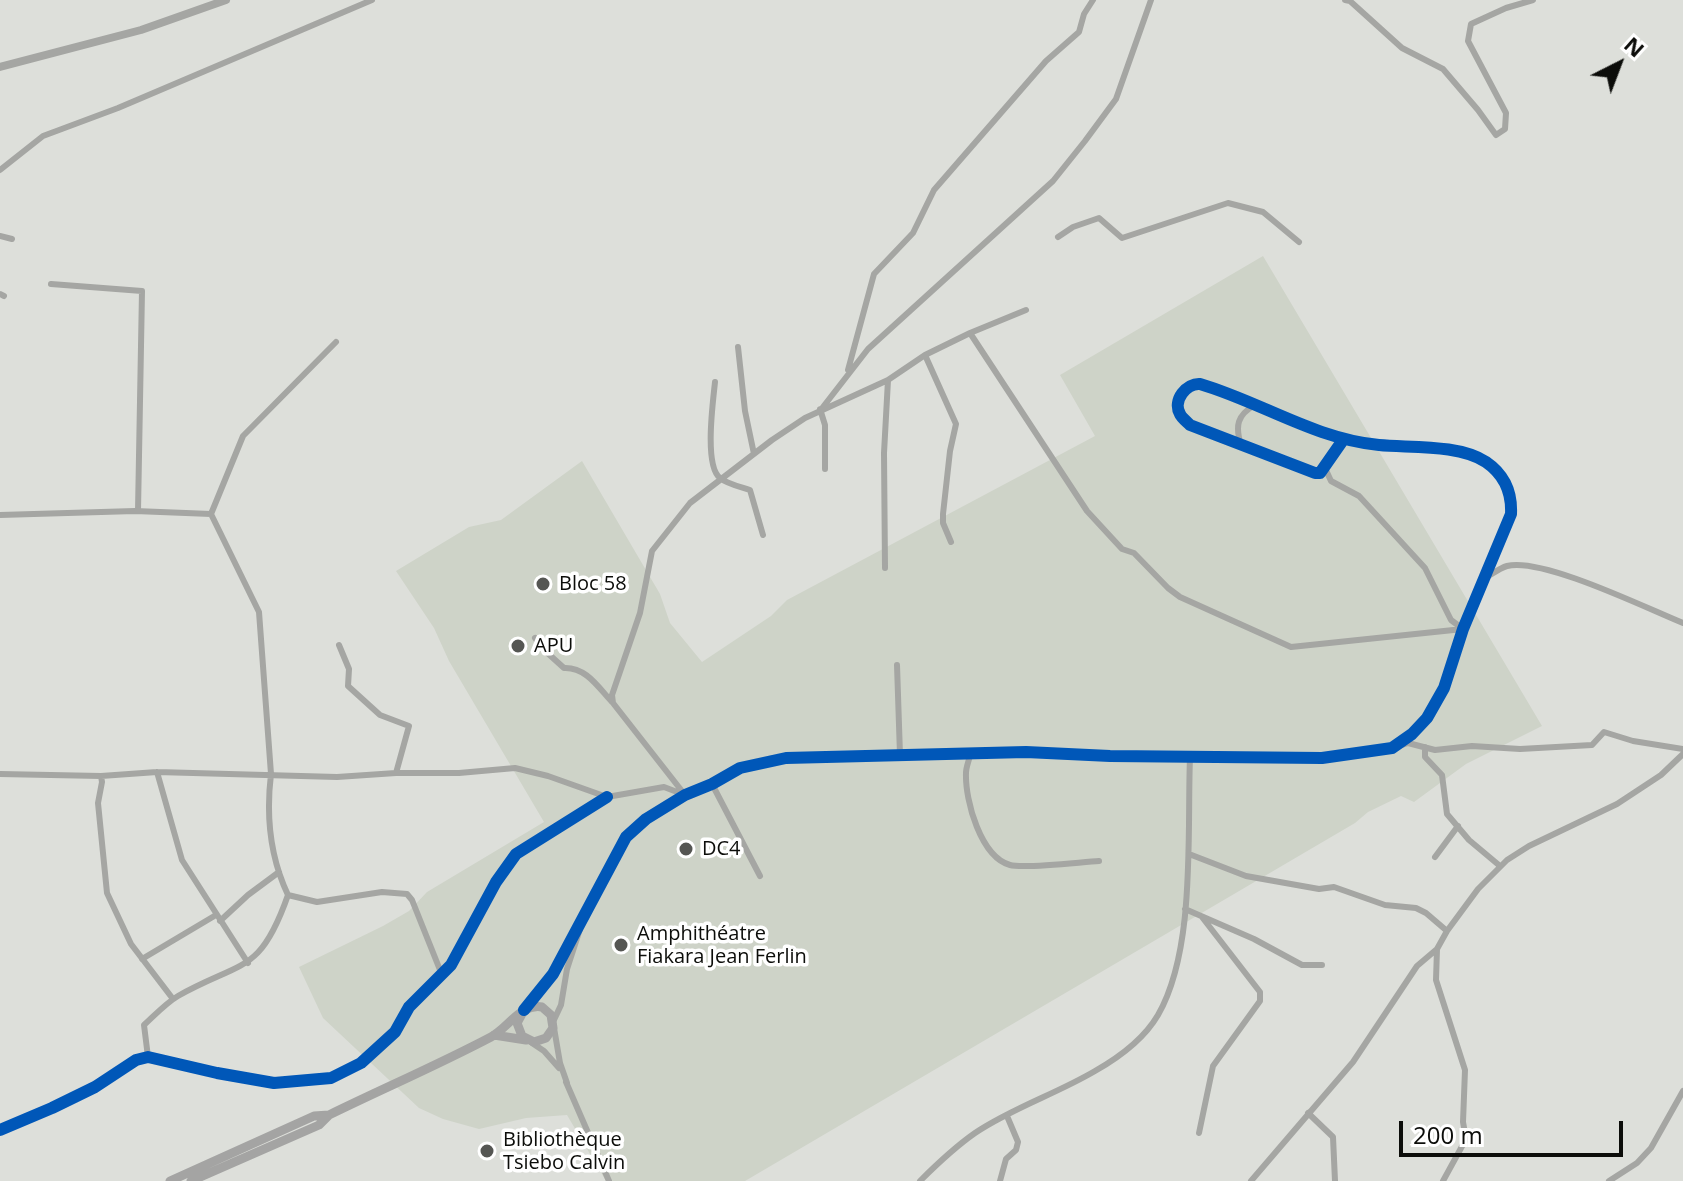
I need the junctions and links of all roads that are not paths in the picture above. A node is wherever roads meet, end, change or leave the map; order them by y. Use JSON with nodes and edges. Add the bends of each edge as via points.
{"nodes":[{"id":1,"x":226,"y":0,"type":"edge"},
{"id":2,"x":372,"y":0,"type":"edge"},
{"id":3,"x":1093,"y":0,"type":"edge"},
{"id":4,"x":1151,"y":0,"type":"edge"},
{"id":5,"x":1345,"y":0,"type":"edge"},
{"id":6,"x":1533,"y":0,"type":"edge"},
{"id":7,"x":0,"y":67,"type":"edge"},
{"id":8,"x":0,"y":170,"type":"edge"},
{"id":9,"x":0,"y":236,"type":"edge"},
{"id":10,"x":1058,"y":237,"type":"dead end"},
{"id":11,"x":12,"y":239,"type":"dead end"},
{"id":12,"x":1299,"y":242,"type":"dead end"},
{"id":13,"x":51,"y":284,"type":"dead end"},
{"id":14,"x":1026,"y":310,"type":"dead end"},
{"id":15,"x":970,"y":333,"type":"junction"},
{"id":16,"x":336,"y":342,"type":"dead end"},
{"id":17,"x":738,"y":347,"type":"dead end"},
{"id":18,"x":925,"y":355,"type":"junction"},
{"id":19,"x":847,"y":374,"type":"junction"},
{"id":20,"x":888,"y":380,"type":"junction"},
{"id":21,"x":715,"y":382,"type":"dead end"},
{"id":22,"x":1255,"y":405,"type":"junction"},
{"id":23,"x":820,"y":409,"type":"junction"},
{"id":24,"x":1343,"y":440,"type":"junction"},
{"id":25,"x":1241,"y":445,"type":"junction"},
{"id":26,"x":754,"y":454,"type":"junction"},
{"id":27,"x":1325,"y":468,"type":"junction"},
{"id":28,"x":825,"y":469,"type":"dead end"},
{"id":29,"x":720,"y":479,"type":"junction"},
{"id":30,"x":138,"y":511,"type":"junction"},
{"id":31,"x":211,"y":514,"type":"junction"},
{"id":32,"x":0,"y":515,"type":"edge"},
{"id":33,"x":763,"y":535,"type":"dead end"},
{"id":34,"x":951,"y":542,"type":"dead end"},
{"id":35,"x":885,"y":568,"type":"dead end"},
{"id":36,"x":1485,"y":578,"type":"junction"},
{"id":37,"x":1683,"y":623,"type":"edge"},
{"id":38,"x":1463,"y":629,"type":"junction"},
{"id":39,"x":535,"y":638,"type":"dead end"},
{"id":40,"x":339,"y":645,"type":"dead end"},
{"id":41,"x":897,"y":665,"type":"dead end"},
{"id":42,"x":613,"y":703,"type":"junction"},
{"id":43,"x":1425,"y":747,"type":"junction"},
{"id":44,"x":1392,"y":748,"type":"junction"},
{"id":45,"x":1683,"y":752,"type":"edge"},
{"id":46,"x":900,"y":755,"type":"junction"},
{"id":47,"x":970,"y":755,"type":"junction"},
{"id":48,"x":1190,"y":757,"type":"junction"},
{"id":49,"x":157,"y":772,"type":"junction"},
{"id":50,"x":396,"y":773,"type":"junction"},
{"id":51,"x":0,"y":774,"type":"edge"},
{"id":52,"x":271,"y":774,"type":"junction"},
{"id":53,"x":101,"y":776,"type":"junction"},
{"id":54,"x":712,"y":784,"type":"junction"},
{"id":55,"x":685,"y":795,"type":"junction"},
{"id":56,"x":607,"y":797,"type":"junction"},
{"id":57,"x":1458,"y":826,"type":"junction"},
{"id":58,"x":1189,"y":854,"type":"junction"},
{"id":59,"x":1435,"y":857,"type":"dead end"},
{"id":60,"x":1099,"y":861,"type":"dead end"},
{"id":61,"x":1500,"y":866,"type":"junction"},
{"id":62,"x":279,"y":872,"type":"junction"},
{"id":63,"x":760,"y":876,"type":"dead end"},
{"id":64,"x":288,"y":895,"type":"junction"},
{"id":65,"x":1185,"y":909,"type":"junction"},
{"id":66,"x":583,"y":916,"type":"junction"},
{"id":67,"x":1202,"y":917,"type":"junction"},
{"id":68,"x":218,"y":918,"type":"junction"},
{"id":69,"x":1447,"y":931,"type":"junction"},
{"id":70,"x":1437,"y":949,"type":"junction"},
{"id":71,"x":142,"y":959,"type":"junction"},
{"id":72,"x":248,"y":963,"type":"junction"},
{"id":73,"x":1322,"y":965,"type":"dead end"},
{"id":74,"x":442,"y":975,"type":"junction"},
{"id":75,"x":173,"y":999,"type":"junction"},
{"id":76,"x":524,"y":1010,"type":"junction"},
{"id":77,"x":553,"y":1022,"type":"junction"},
{"id":78,"x":494,"y":1035,"type":"junction"},
{"id":79,"x":528,"y":1040,"type":"junction"},
{"id":80,"x":148,"y":1057,"type":"junction"},
{"id":81,"x":567,"y":1083,"type":"junction"},
{"id":82,"x":1683,"y":1091,"type":"edge"},
{"id":83,"x":1308,"y":1113,"type":"junction"},
{"id":84,"x":329,"y":1115,"type":"junction"},
{"id":85,"x":1007,"y":1116,"type":"junction"},
{"id":86,"x":0,"y":1130,"type":"edge"},
{"id":87,"x":1199,"y":1133,"type":"dead end"},
{"id":88,"x":170,"y":1181,"type":"edge"},
{"id":89,"x":191,"y":1181,"type":"edge"},
{"id":90,"x":609,"y":1181,"type":"edge"},
{"id":91,"x":920,"y":1181,"type":"edge"},
{"id":92,"x":1000,"y":1181,"type":"edge"},
{"id":93,"x":1251,"y":1181,"type":"edge"},
{"id":94,"x":1335,"y":1181,"type":"edge"},
{"id":95,"x":1443,"y":1181,"type":"edge"},
{"id":96,"x":1609,"y":1181,"type":"edge"}],
"edges":[{"from":1,"to":7,"type":"street","via":[[141,30]]},
{"from":2,"to":8,"type":"street","via":[[43,136]]},
{"from":3,"to":19,"type":"street","via":[[1079,32],[1046,61],[934,190],[913,233],[874,274]]},
{"from":4,"to":19,"type":"street","via":[[1116,99],[1053,181],[904,314]]},
{"from":5,"to":6,"type":"street","via":[[1402,48],[1443,69],[1496,135],[1505,129],[1506,113],[1468,41],[1471,24]]},
{"from":9,"to":11,"type":"street"},
{"from":10,"to":12,"type":"street","via":[[1099,218],[1122,238],[1228,203],[1263,212]]},
{"from":13,"to":30,"type":"street","via":[[142,291]]},
{"from":14,"to":15,"type":"street"},
{"from":15,"to":18,"type":"street"},
{"from":15,"to":38,"type":"street","via":[[1087,511],[1122,549],[1134,553],[1180,597],[1291,647]]},
{"from":16,"to":31,"type":"street","via":[[243,436]]},
{"from":17,"to":26,"type":"street"},
{"from":18,"to":20,"type":"street"},
{"from":18,"to":34,"type":"street","via":[[956,424],[943,514]]},
{"from":19,"to":23,"type":"street"},
{"from":20,"to":23,"type":"street"},
{"from":20,"to":35,"type":"street"},
{"from":21,"to":29,"type":"street","via":[[712,469]]},
{"from":22,"to":24,"type":"street"},
{"from":22,"to":25,"type":"street","via":[[1238,419]]},
{"from":22,"to":25,"type":"street","via":[[1192,383],[1177,406],[1190,425]]},
{"from":23,"to":26,"type":"street"},
{"from":23,"to":28,"type":"street"},
{"from":24,"to":27,"type":"street"},
{"from":24,"to":36,"type":"street","via":[[1462,453],[1497,471],[1512,498],[1511,514]]},
{"from":25,"to":27,"type":"street","via":[[1309,471]]},
{"from":26,"to":29,"type":"street"},
{"from":27,"to":38,"type":"street","via":[[1331,481],[1359,496],[1425,568],[1451,620]]},
{"from":29,"to":33,"type":"street","via":[[750,490]]},
{"from":29,"to":42,"type":"street","via":[[690,503],[652,551]]},
{"from":30,"to":31,"type":"street"},
{"from":30,"to":32,"type":"street"},
{"from":31,"to":52,"type":"street","via":[[259,612]]},
{"from":36,"to":37,"type":"street","via":[[1507,566],[1534,567]]},
{"from":36,"to":38,"type":"street"},
{"from":38,"to":44,"type":"street","via":[[1444,688],[1427,718]]},
{"from":39,"to":42,"type":"street","via":[[564,668],[583,672]]},
{"from":40,"to":50,"type":"street","via":[[349,669],[348,686],[380,715],[409,726]]},
{"from":41,"to":46,"type":"street"},
{"from":42,"to":55,"type":"street"},
{"from":43,"to":44,"type":"street","via":[[1408,743]]},
{"from":43,"to":45,"type":"street","via":[[1587,746],[1604,732]]},
{"from":43,"to":57,"type":"street","via":[[1425,757],[1442,775],[1447,814]]},
{"from":44,"to":48,"type":"street","via":[[1322,758]]},
{"from":45,"to":61,"type":"street","via":[[1628,798],[1529,846]]},
{"from":46,"to":47,"type":"street"},
{"from":46,"to":54,"type":"street","via":[[786,758],[740,768]]},
{"from":47,"to":48,"type":"street"},
{"from":47,"to":60,"type":"street","via":[[968,792],[978,830],[992,855],[1011,865]]},
{"from":48,"to":58,"type":"street"},
{"from":49,"to":52,"type":"street"},
{"from":49,"to":53,"type":"street"},
{"from":49,"to":68,"type":"street","via":[[182,860]]},
{"from":50,"to":52,"type":"street"},
{"from":50,"to":56,"type":"street","via":[[515,768]]},
{"from":51,"to":53,"type":"street"},
{"from":52,"to":62,"type":"street","via":[[268,821]]},
{"from":53,"to":71,"type":"street","via":[[98,803],[107,893]]},
{"from":54,"to":55,"type":"street"},
{"from":54,"to":63,"type":"street"},
{"from":55,"to":56,"type":"street","via":[[664,787]]},
{"from":55,"to":66,"type":"street","via":[[626,837]]},
{"from":56,"to":74,"type":"street","via":[[516,854]]},
{"from":57,"to":59,"type":"street"},
{"from":57,"to":61,"type":"street"},
{"from":58,"to":65,"type":"street"},
{"from":58,"to":69,"type":"street","via":[[1246,876],[1334,887],[1385,905],[1416,908]]},
{"from":61,"to":69,"type":"street"},
{"from":62,"to":64,"type":"street"},
{"from":62,"to":68,"type":"street"},
{"from":64,"to":72,"type":"street","via":[[266,945]]},
{"from":64,"to":74,"type":"street","via":[[317,902],[382,892],[407,894]]},
{"from":65,"to":67,"type":"street"},
{"from":65,"to":85,"type":"street","via":[[1174,981],[1157,1017],[1130,1047],[1094,1071]]},
{"from":66,"to":76,"type":"street","via":[[553,974]]},
{"from":66,"to":77,"type":"street"},
{"from":67,"to":73,"type":"street","via":[[1302,965]]},
{"from":67,"to":87,"type":"street","via":[[1260,992],[1260,1001],[1213,1066]]},
{"from":68,"to":71,"type":"street"},
{"from":68,"to":72,"type":"street"},
{"from":69,"to":70,"type":"street"},
{"from":70,"to":83,"type":"street","via":[[1417,966],[1353,1062]]},
{"from":70,"to":95,"type":"street","via":[[1436,980],[1465,1070],[1466,1139]]},
{"from":71,"to":75,"type":"street"},
{"from":72,"to":75,"type":"street"},
{"from":74,"to":80,"type":"street","via":[[373,1053],[331,1078],[274,1083]]},
{"from":75,"to":80,"type":"street","via":[[144,1025]]},
{"from":76,"to":77,"type":"main road","via":[[542,1007]]},
{"from":76,"to":78,"type":"main road"},
{"from":76,"to":79,"type":"main road","via":[[518,1030]]},
{"from":77,"to":79,"type":"main road","via":[[546,1038]]},
{"from":77,"to":81,"type":"street"},
{"from":78,"to":79,"type":"main road"},
{"from":78,"to":84,"type":"main road"},
{"from":79,"to":81,"type":"street","via":[[558,1065]]},
{"from":80,"to":86,"type":"street"},
{"from":81,"to":90,"type":"street"},
{"from":82,"to":96,"type":"street","via":[[1651,1148]]},
{"from":83,"to":93,"type":"street"},
{"from":83,"to":94,"type":"street","via":[[1333,1137]]},
{"from":84,"to":88,"type":"main road","via":[[314,1116]]},
{"from":84,"to":89,"type":"main road","via":[[319,1125]]},
{"from":85,"to":91,"type":"street","via":[[976,1132]]},
{"from":85,"to":92,"type":"street","via":[[1018,1142]]}]}
